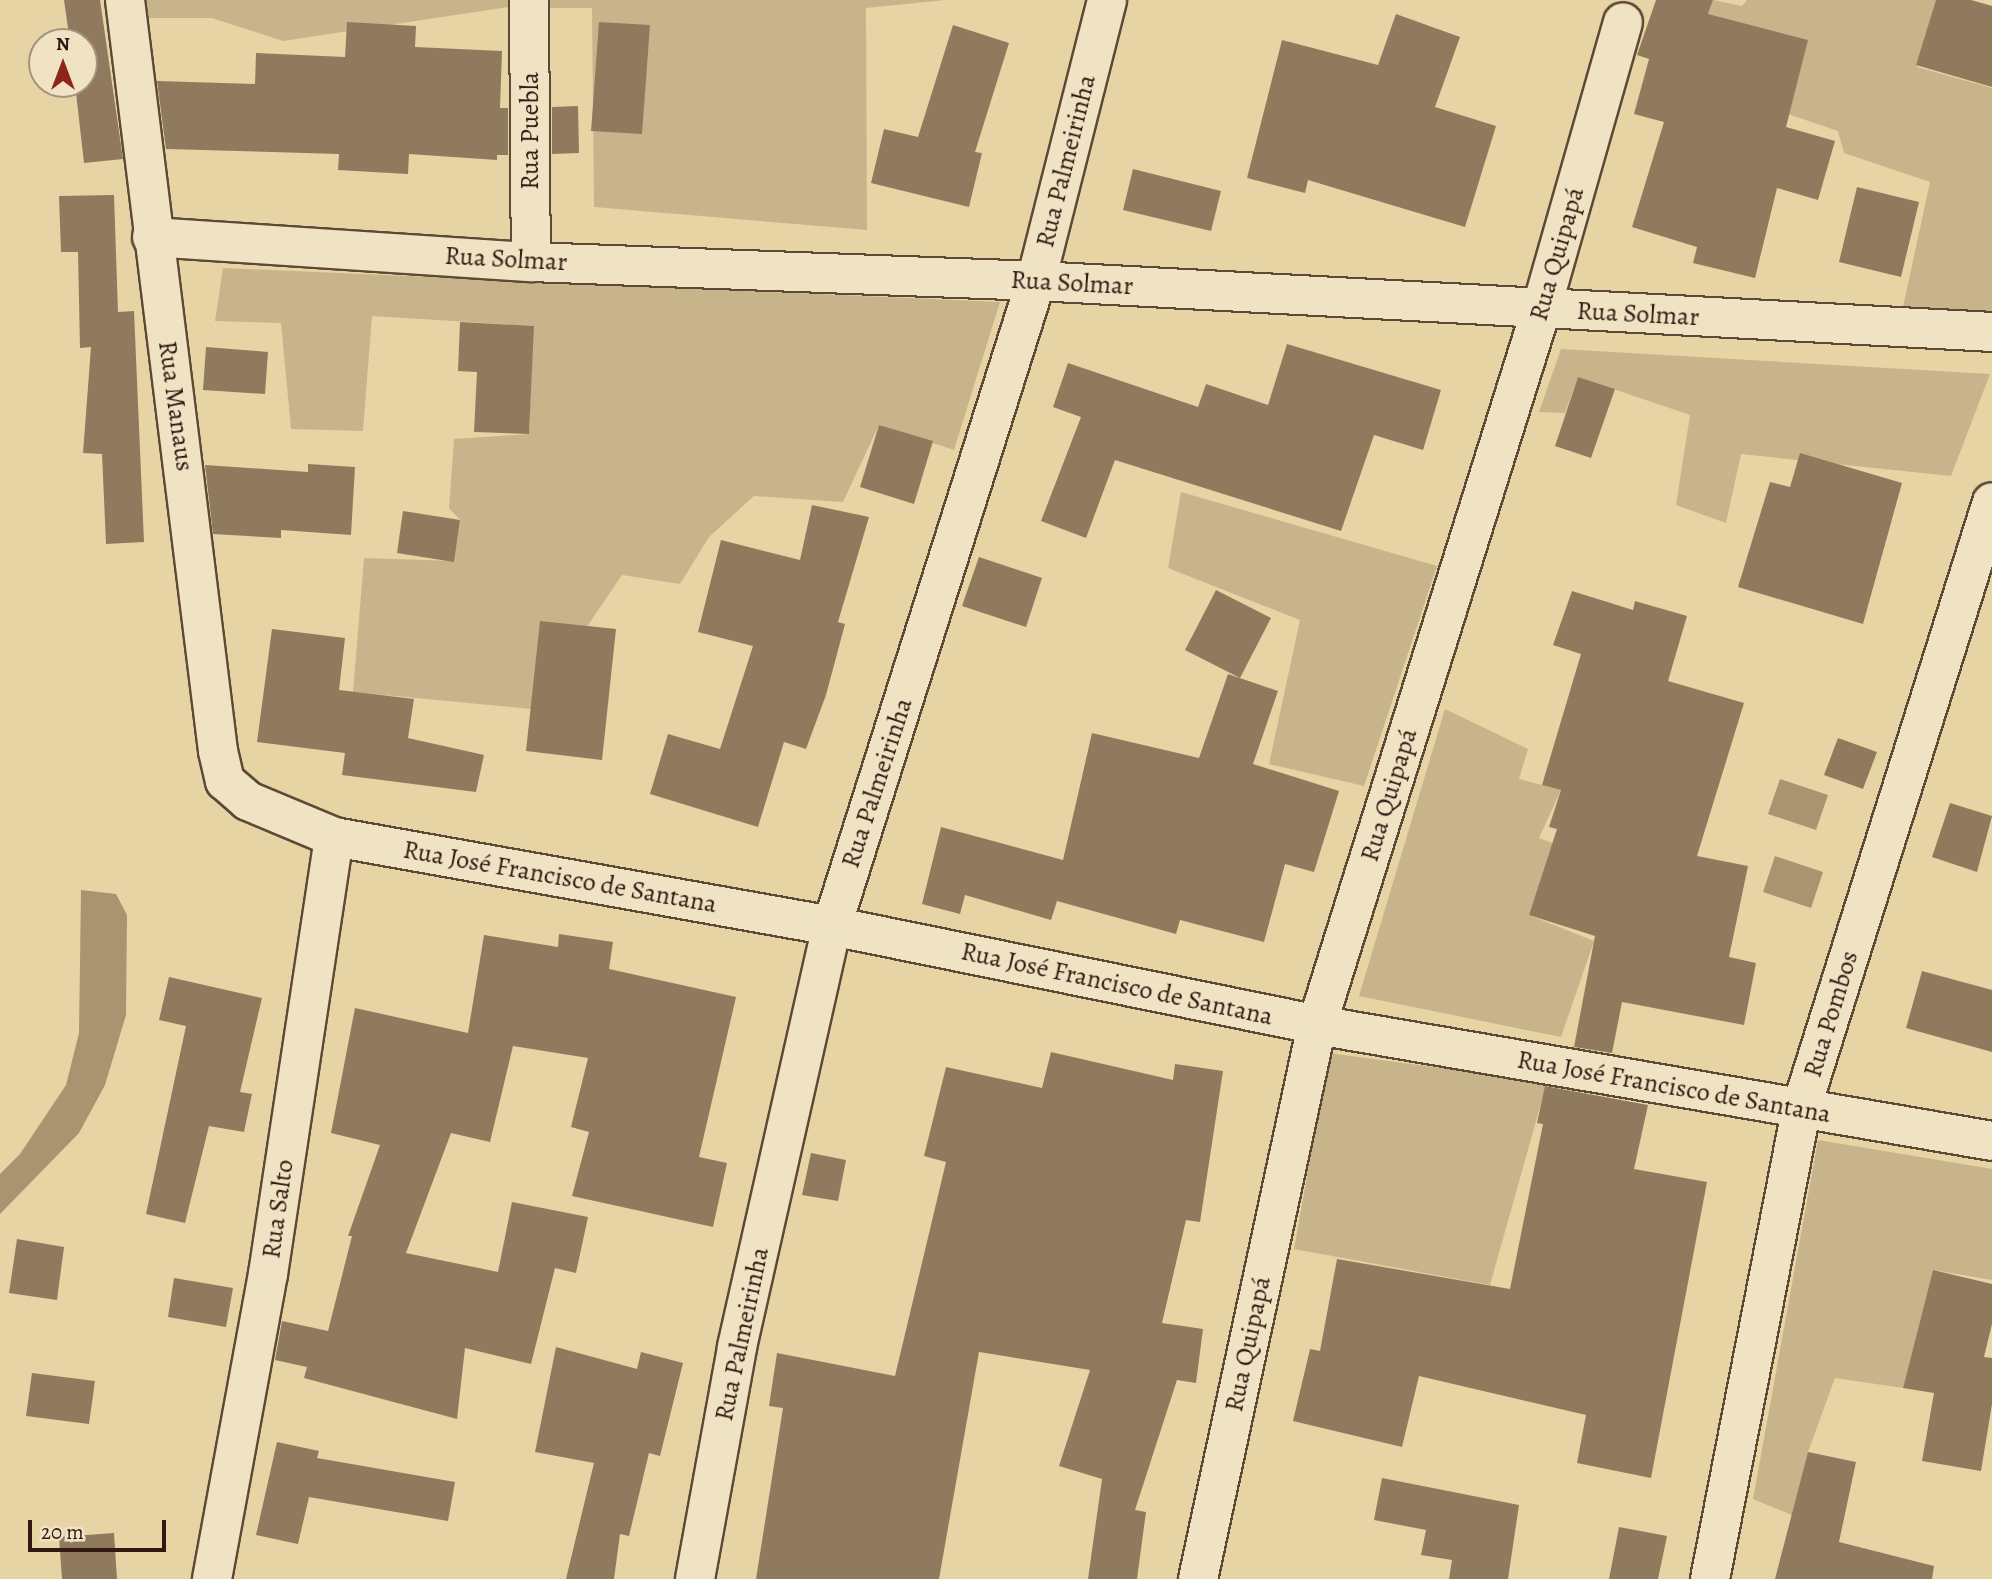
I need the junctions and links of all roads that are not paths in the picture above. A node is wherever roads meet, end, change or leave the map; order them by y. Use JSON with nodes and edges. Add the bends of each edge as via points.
{"nodes":[{"id":1,"x":125,"y":0,"type":"edge"},
{"id":2,"x":529,"y":0,"type":"edge"},
{"id":3,"x":1107,"y":0,"type":"edge"},
{"id":4,"x":1623,"y":22,"type":"dead end"},
{"id":5,"x":152,"y":237,"type":"junction"},
{"id":6,"x":531,"y":262,"type":"junction"},
{"id":7,"x":1036,"y":281,"type":"junction"},
{"id":8,"x":1541,"y":310,"type":"junction"},
{"id":9,"x":1992,"y":332,"type":"edge"},
{"id":10,"x":1992,"y":502,"type":"edge"},
{"id":11,"x":248,"y":801,"type":"joint"},
{"id":12,"x":334,"y":837,"type":"junction"},
{"id":13,"x":832,"y":926,"type":"junction"},
{"id":14,"x":1317,"y":1025,"type":"junction"},
{"id":15,"x":1801,"y":1109,"type":"junction"},
{"id":16,"x":1992,"y":1141,"type":"edge"},
{"id":17,"x":212,"y":1579,"type":"edge"},
{"id":18,"x":695,"y":1579,"type":"edge"},
{"id":19,"x":1198,"y":1579,"type":"edge"},
{"id":20,"x":1710,"y":1579,"type":"edge"}],
"edges":[{"from":1,"to":5,"type":"street","name":"Rua Manaus"},
{"from":2,"to":6,"type":"street","name":"Rua Puebla"},
{"from":3,"to":7,"type":"street","name":"Rua Palmeirinha"},
{"from":4,"to":8,"type":"street","name":"Rua Quipapá"},
{"from":5,"to":6,"type":"street","name":"Rua Solmar"},
{"from":5,"to":11,"type":"street","name":"Rua Manaus","via":[[218,751],[225,781]]},
{"from":6,"to":7,"type":"street","name":"Rua Solmar"},
{"from":7,"to":8,"type":"street","name":"Rua Solmar"},
{"from":7,"to":13,"type":"street","name":"Rua Palmeirinha"},
{"from":8,"to":9,"type":"street","name":"Rua Solmar"},
{"from":8,"to":14,"type":"street","name":"Rua Quipapá"},
{"from":10,"to":15,"type":"street","name":"Rua Pombos"},
{"from":11,"to":12,"type":"street","name":"Rua José Francisco de Santana"},
{"from":12,"to":13,"type":"street","name":"Rua José Francisco de Santana"},
{"from":12,"to":17,"type":"street","name":"Rua Salto","via":[[268,1275]]},
{"from":13,"to":14,"type":"street","name":"Rua José Francisco de Santana"},
{"from":13,"to":18,"type":"street","name":"Rua Palmeirinha","via":[[737,1347]]},
{"from":14,"to":15,"type":"street","name":"Rua José Francisco de Santana"},
{"from":14,"to":19,"type":"street","name":"Rua Quipapá"},
{"from":15,"to":16,"type":"street","name":"Rua José Francisco de Santana"},
{"from":15,"to":20,"type":"street","name":"Rua Pombos"}]}
